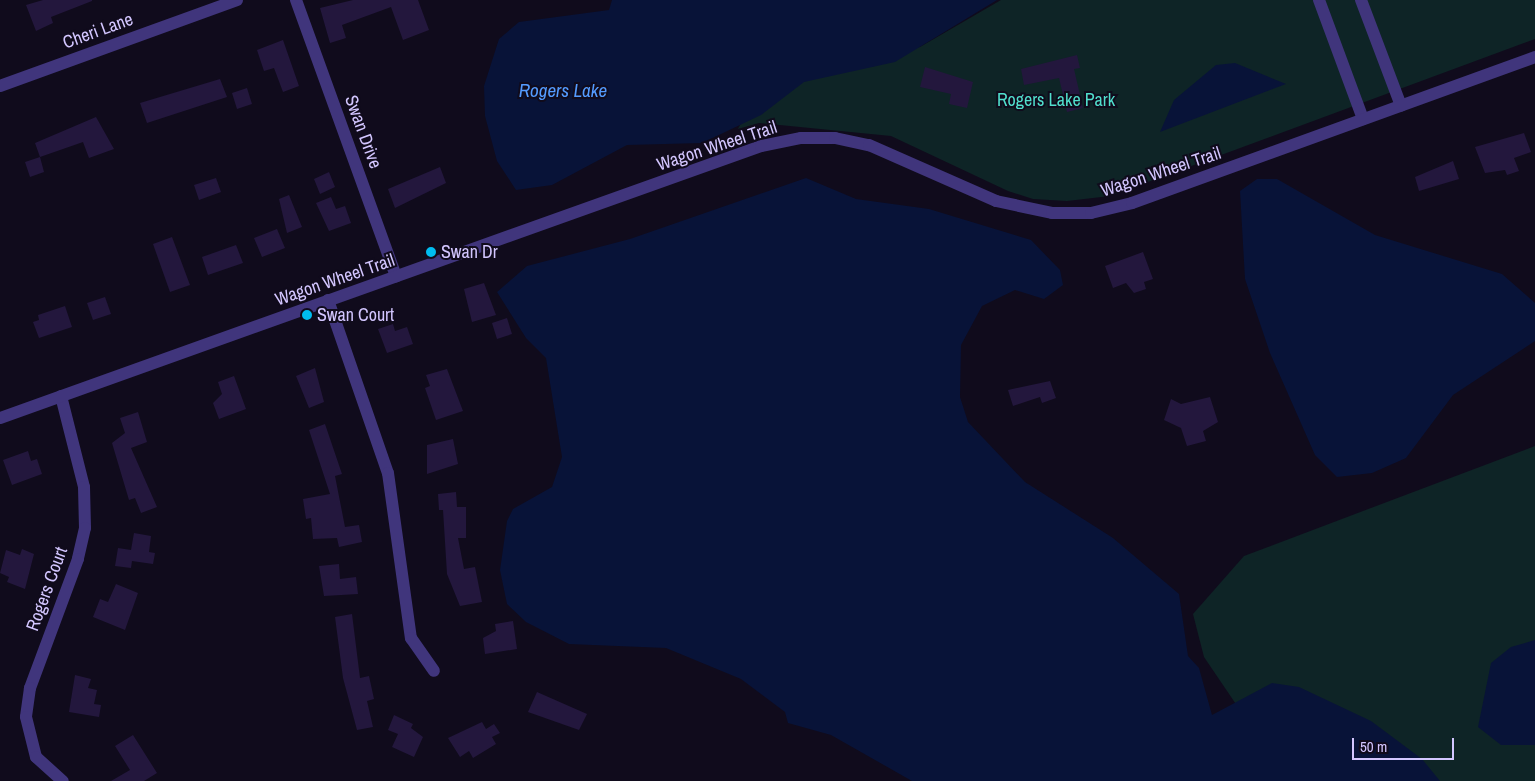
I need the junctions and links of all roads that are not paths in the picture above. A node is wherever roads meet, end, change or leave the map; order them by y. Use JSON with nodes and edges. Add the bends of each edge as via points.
{"nodes":[{"id":1,"x":237,"y":0,"type":"edge"},
{"id":2,"x":296,"y":0,"type":"edge"},
{"id":3,"x":1319,"y":0,"type":"edge"},
{"id":4,"x":1361,"y":0,"type":"edge"},
{"id":5,"x":1535,"y":57,"type":"edge"},
{"id":6,"x":0,"y":86,"type":"edge"},
{"id":7,"x":1401,"y":106,"type":"junction"},
{"id":8,"x":1363,"y":119,"type":"junction"},
{"id":9,"x":396,"y":277,"type":"junction"},
{"id":10,"x":328,"y":300,"type":"junction"},
{"id":11,"x":61,"y":396,"type":"junction"},
{"id":12,"x":0,"y":418,"type":"edge"},
{"id":13,"x":434,"y":671,"type":"dead end"},
{"id":14,"x":63,"y":781,"type":"edge"}],
"edges":[{"from":1,"to":6,"type":"street","name":"Cheri Lane"},
{"from":2,"to":9,"type":"street","name":"Swan Drive"},
{"from":3,"to":8,"type":"street"},
{"from":4,"to":7,"type":"street"},
{"from":5,"to":7,"type":"street","name":"Wagon Wheel Trail"},
{"from":7,"to":8,"type":"street","name":"Wagon Wheel Trail"},
{"from":8,"to":9,"type":"street","name":"Wagon Wheel Trail","via":[[1132,203],[1092,213],[1052,213],[996,201],[869,145],[835,138],[801,138],[761,146]]},
{"from":9,"to":10,"type":"street","name":"Wagon Wheel Trail"},
{"from":10,"to":11,"type":"street","name":"Wagon Wheel Trail"},
{"from":10,"to":13,"type":"street","via":[[388,473],[410,638]]},
{"from":11,"to":12,"type":"street","name":"Wagon Wheel Trail"},
{"from":11,"to":14,"type":"street","name":"Rogers Court","via":[[84,487],[85,528],[78,560],[30,688],[26,717],[36,757]]}]}
